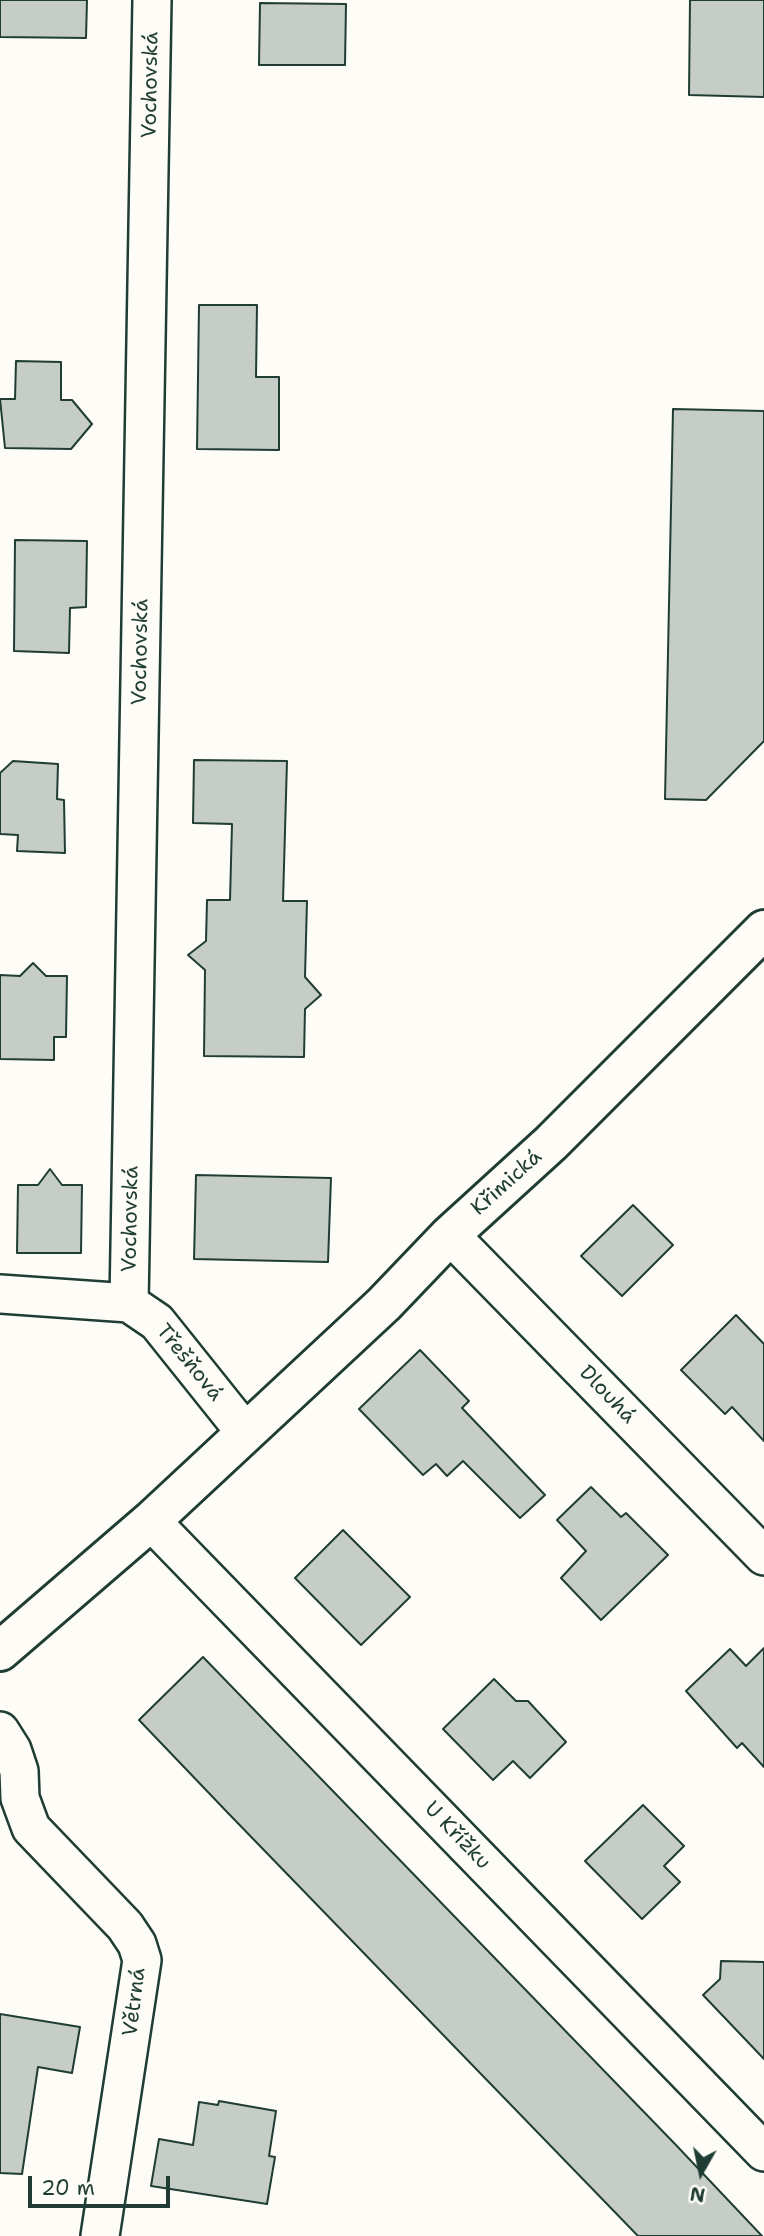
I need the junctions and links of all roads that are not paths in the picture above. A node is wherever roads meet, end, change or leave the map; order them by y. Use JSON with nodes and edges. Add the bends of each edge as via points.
{"nodes":[{"id":1,"x":152,"y":0,"type":"edge"},
{"id":2,"x":764,"y":930,"type":"edge"},
{"id":3,"x":450,"y":1235,"type":"junction"},
{"id":4,"x":0,"y":1294,"type":"edge"},
{"id":5,"x":130,"y":1303,"type":"junction"},
{"id":6,"x":245,"y":1432,"type":"junction"},
{"id":7,"x":151,"y":1521,"type":"junction"},
{"id":8,"x":764,"y":1556,"type":"edge"},
{"id":9,"x":0,"y":1651,"type":"edge"},
{"id":10,"x":0,"y":1731,"type":"edge"},
{"id":11,"x":764,"y":2151,"type":"edge"},
{"id":12,"x":100,"y":2236,"type":"edge"}],
"edges":[{"from":1,"to":5,"type":"street","name":"Vochovská"},
{"from":2,"to":3,"type":"street","name":"Křimická","via":[[551,1143]]},
{"from":3,"to":6,"type":"street","name":"Křimická","via":[[384,1304]]},
{"from":3,"to":8,"type":"street","name":"Dlouhá"},
{"from":4,"to":5,"type":"street"},
{"from":5,"to":6,"type":"street","name":"Třešňová","via":[[157,1322]]},
{"from":6,"to":7,"type":"street","name":"Křimická"},
{"from":7,"to":9,"type":"street","name":"Křimická"},
{"from":7,"to":11,"type":"street","name":"U Křížku"},
{"from":10,"to":12,"type":"street","name":"Větrná","via":[[19,1771],[20,1798],[31,1828],[125,1926],[142,1960]]}]}
